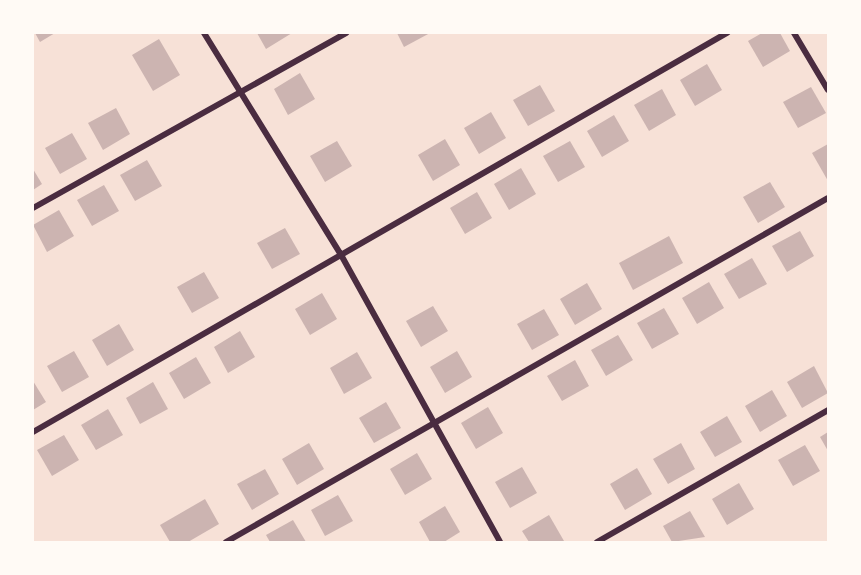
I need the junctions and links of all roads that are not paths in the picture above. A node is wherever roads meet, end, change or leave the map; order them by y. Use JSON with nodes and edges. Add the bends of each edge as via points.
{"nodes":[{"id":1,"x":204,"y":33,"type":"edge"},
{"id":2,"x":346,"y":33,"type":"edge"},
{"id":3,"x":727,"y":33,"type":"edge"},
{"id":4,"x":794,"y":33,"type":"edge"},
{"id":5,"x":828,"y":90,"type":"edge"},
{"id":6,"x":240,"y":91,"type":"junction"},
{"id":7,"x":828,"y":198,"type":"edge"},
{"id":8,"x":33,"y":208,"type":"edge"},
{"id":9,"x":340,"y":253,"type":"junction"},
{"id":10,"x":828,"y":410,"type":"edge"},
{"id":11,"x":434,"y":421,"type":"junction"},
{"id":12,"x":33,"y":432,"type":"edge"},
{"id":13,"x":226,"y":542,"type":"edge"},
{"id":14,"x":500,"y":542,"type":"edge"},
{"id":15,"x":597,"y":542,"type":"edge"}],
"edges":[{"from":1,"to":6,"type":"street"},
{"from":2,"to":6,"type":"street"},
{"from":3,"to":9,"type":"street"},
{"from":4,"to":5,"type":"street"},
{"from":6,"to":8,"type":"street"},
{"from":6,"to":9,"type":"street"},
{"from":7,"to":11,"type":"street"},
{"from":9,"to":11,"type":"street"},
{"from":9,"to":12,"type":"street"},
{"from":10,"to":15,"type":"street"},
{"from":11,"to":13,"type":"street"},
{"from":11,"to":14,"type":"street"}]}
